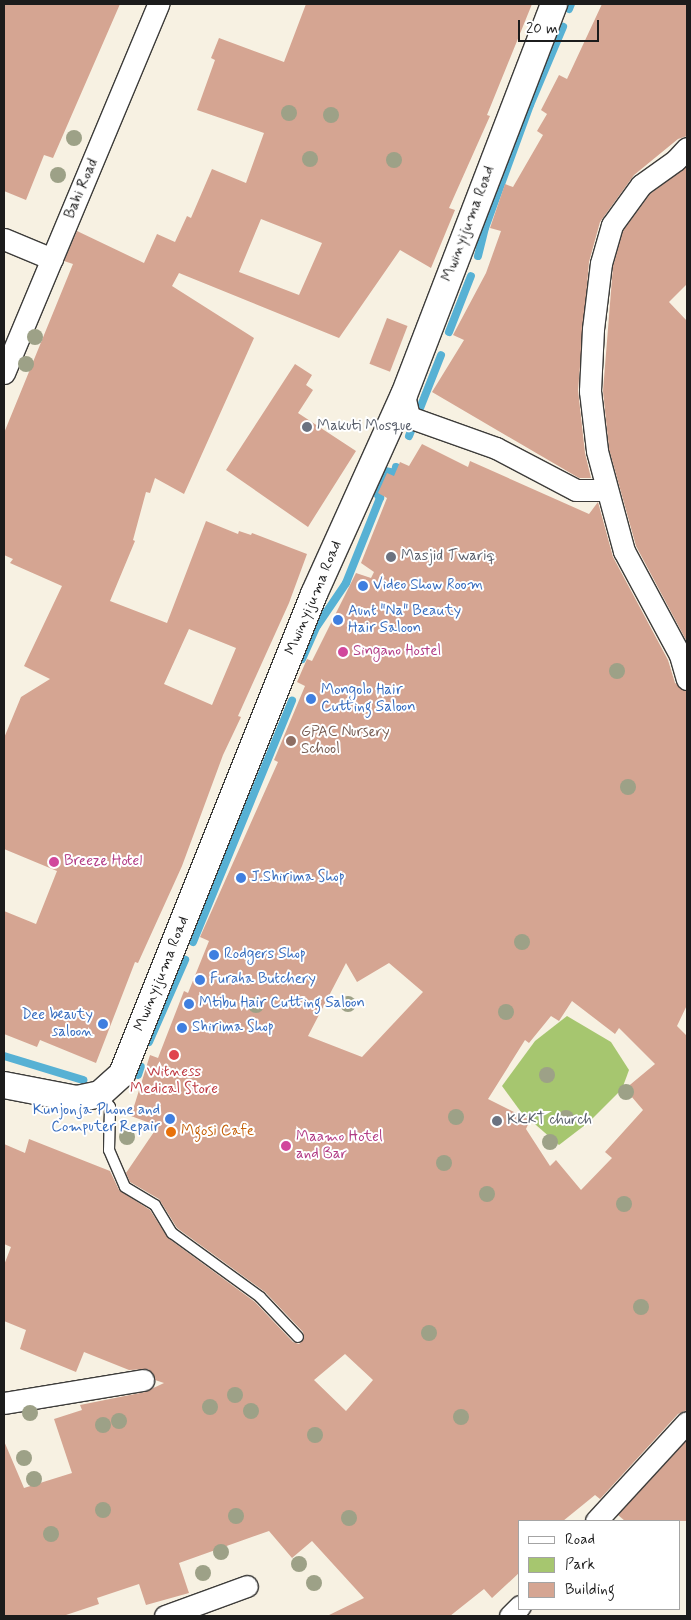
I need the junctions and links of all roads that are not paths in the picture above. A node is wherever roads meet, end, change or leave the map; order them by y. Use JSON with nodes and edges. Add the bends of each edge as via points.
{"nodes":[{"id":1,"x":158,"y":4,"type":"edge"},
{"id":2,"x":554,"y":4,"type":"edge"},
{"id":3,"x":687,"y":148,"type":"edge"},
{"id":4,"x":4,"y":239,"type":"edge"},
{"id":5,"x":52,"y":259,"type":"junction"},
{"id":6,"x":4,"y":373,"type":"edge"},
{"id":7,"x":404,"y":395,"type":"junction"},
{"id":8,"x":606,"y":490,"type":"junction"},
{"id":9,"x":687,"y":679,"type":"edge"},
{"id":10,"x":4,"y":1085,"type":"edge"},
{"id":11,"x":100,"y":1094,"type":"junction"},
{"id":12,"x":298,"y":1337,"type":"dead end"},
{"id":13,"x":143,"y":1380,"type":"dead end"},
{"id":14,"x":4,"y":1403,"type":"edge"},
{"id":15,"x":687,"y":1422,"type":"edge"},
{"id":16,"x":597,"y":1520,"type":"edge"},
{"id":17,"x":247,"y":1586,"type":"dead end"},
{"id":18,"x":165,"y":1616,"type":"edge"}],
"edges":[{"from":1,"to":5,"type":"street","name":"Bahi Road"},
{"from":2,"to":7,"type":"street","name":"Mwinyijuma Road"},
{"from":3,"to":8,"type":"street","via":[[676,160],[653,174],[623,206],[612,225],[601,263],[590,391],[593,429]]},
{"from":4,"to":5,"type":"street"},
{"from":5,"to":6,"type":"street","name":"Bahi Road"},
{"from":7,"to":8,"type":"street","via":[[409,417],[496,448],[576,490]]},
{"from":7,"to":11,"type":"street","name":"Mwinyijuma Road","via":[[314,594],[122,1074]]},
{"from":8,"to":9,"type":"street","via":[[624,551],[680,655]]},
{"from":10,"to":11,"type":"street","via":[[77,1099]]},
{"from":11,"to":12,"type":"lane","via":[[110,1106],[109,1150],[125,1187],[155,1205],[172,1233],[260,1297]]},
{"from":13,"to":14,"type":"street"},
{"from":15,"to":16,"type":"street"},
{"from":17,"to":18,"type":"street"}]}
